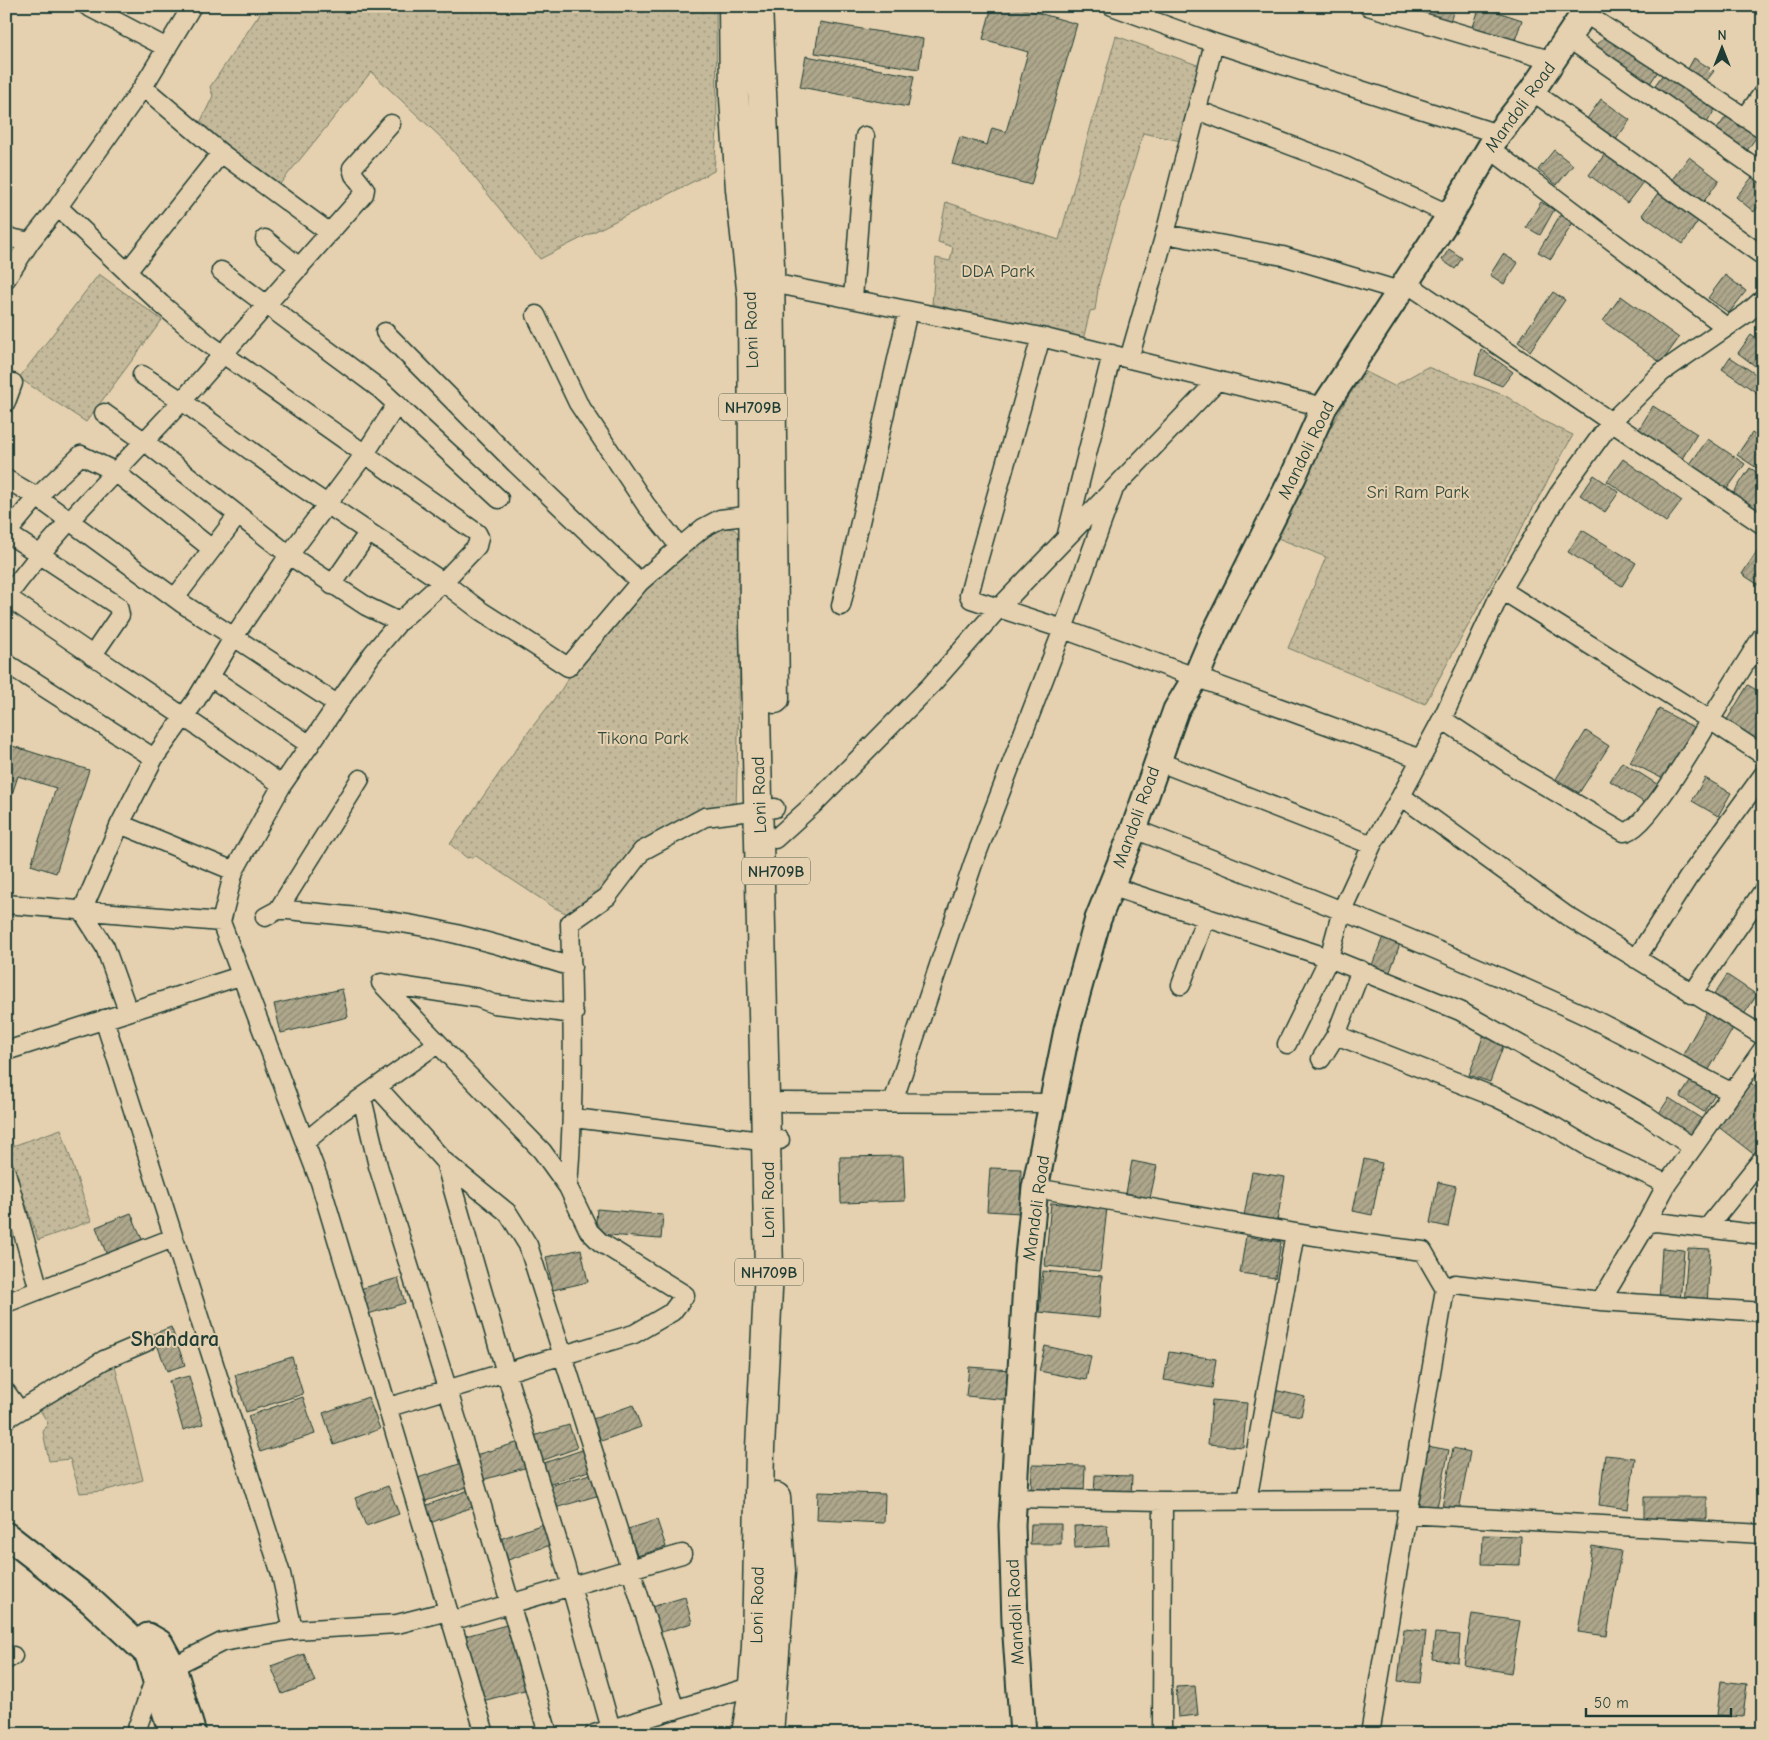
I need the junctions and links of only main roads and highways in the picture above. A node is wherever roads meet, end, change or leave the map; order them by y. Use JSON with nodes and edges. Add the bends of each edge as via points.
{"nodes":[{"id":1,"x":734,"y":6,"type":"edge"},
{"id":2,"x":758,"y":6,"type":"edge"},
{"id":3,"x":760,"y":281,"type":"junction"},
{"id":4,"x":768,"y":808,"type":"junction"},
{"id":5,"x":774,"y":1140,"type":"junction"},
{"id":6,"x":746,"y":1734,"type":"edge"},
{"id":7,"x":769,"y":1734,"type":"edge"}],
"edges":[{"from":1,"to":3,"type":"highway","name":"Loni Road","number":"NH709B","via":[[734,98]]},
{"from":2,"to":3,"type":"highway","name":"Loni Road","number":"NH709B"},
{"from":3,"to":4,"type":"highway","name":"Loni Road","number":"NH709B","via":[[774,538]]},
{"from":3,"to":4,"type":"highway","name":"Loni Road","number":"NH709B","via":[[752,298],[754,515]]},
{"from":4,"to":5,"type":"highway","name":"Loni Road","number":"NH709B"},
{"from":4,"to":5,"type":"highway","name":"Loni Road","number":"NH709B","via":[[776,839],[781,1102]]},
{"from":5,"to":6,"type":"highway","name":"Loni Road","number":"NH709B","via":[[767,1222],[769,1270],[760,1448],[756,1646]]},
{"from":5,"to":7,"type":"highway","name":"Loni Road","number":"NH709B","via":[[784,1269],[776,1513],[781,1571]]}]}
